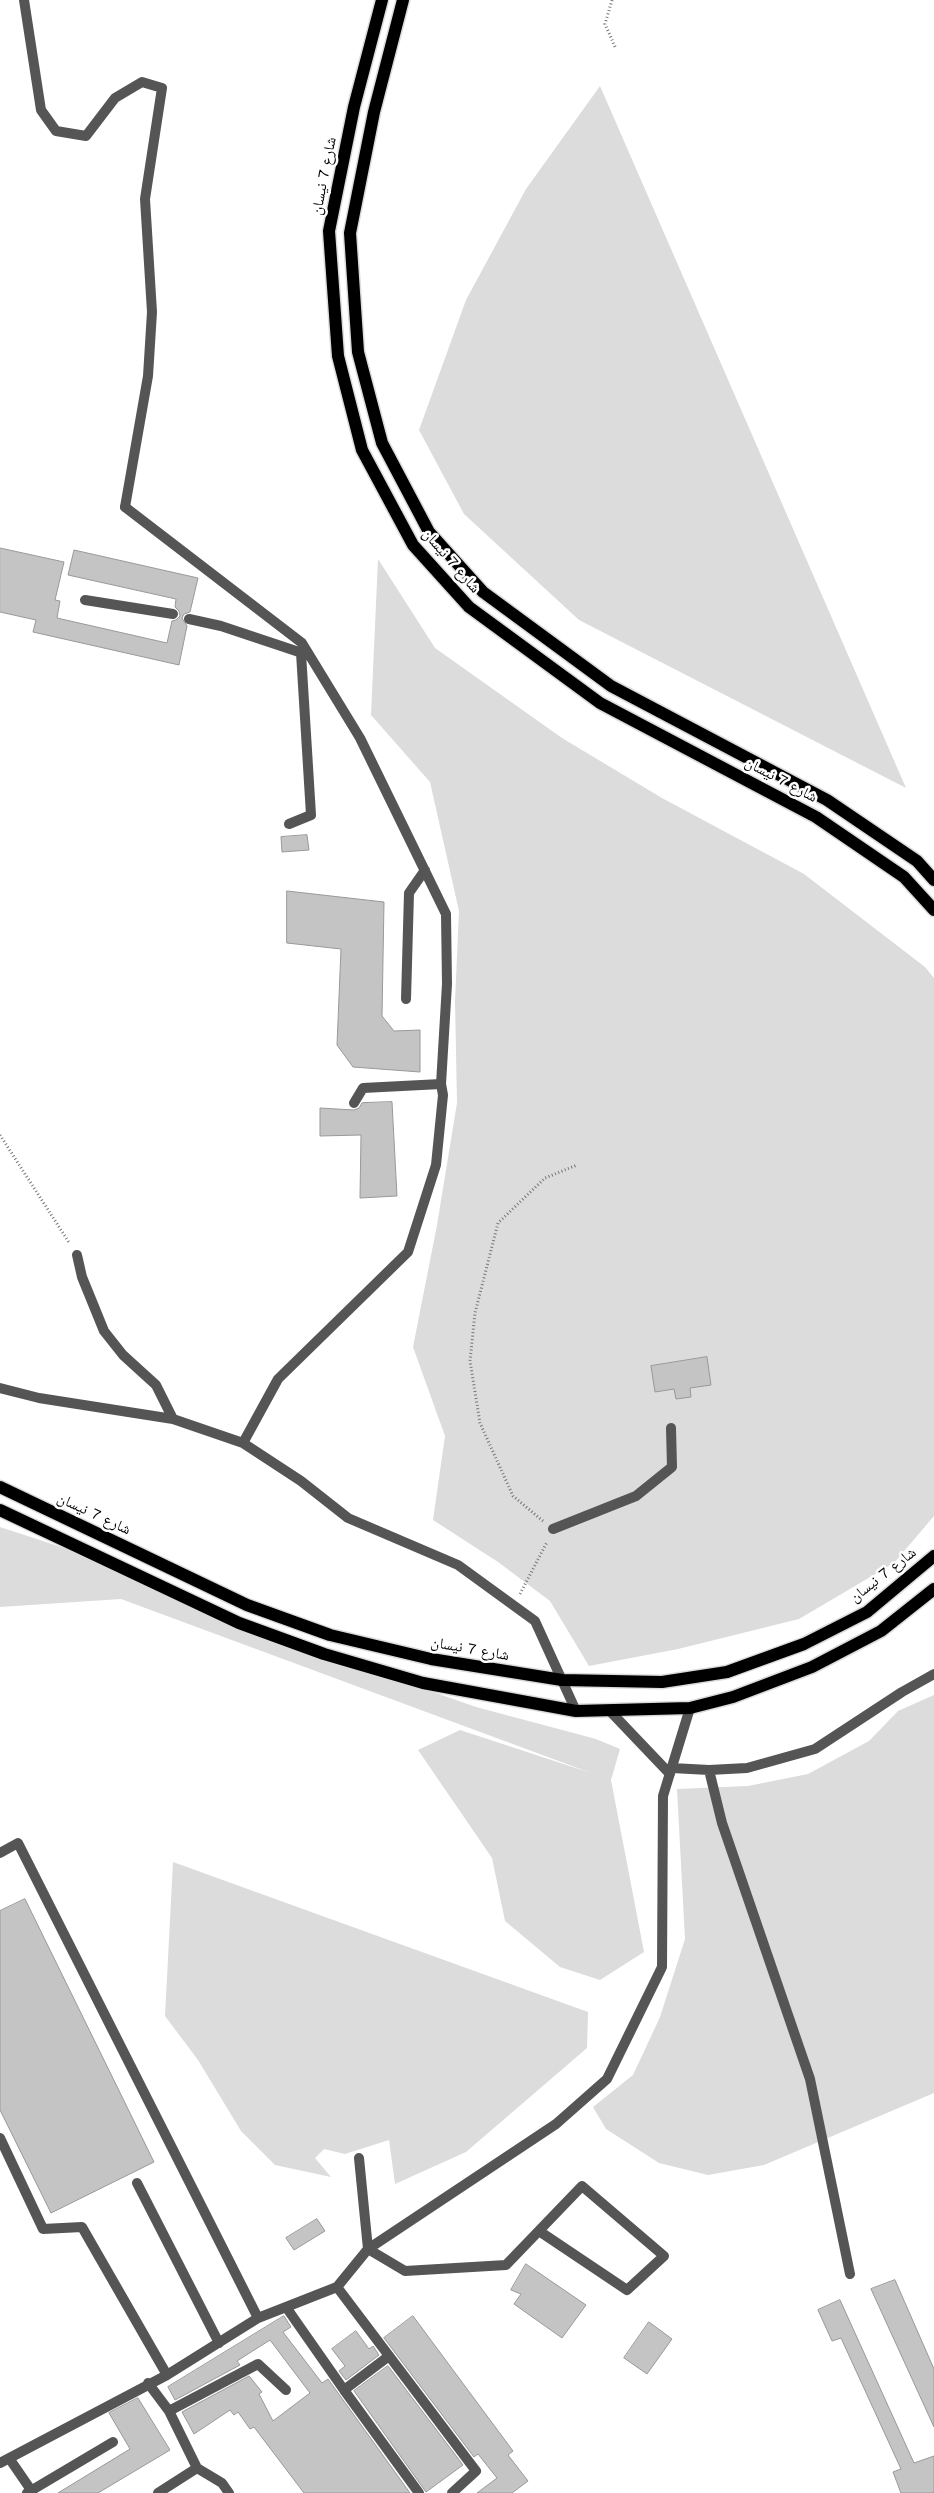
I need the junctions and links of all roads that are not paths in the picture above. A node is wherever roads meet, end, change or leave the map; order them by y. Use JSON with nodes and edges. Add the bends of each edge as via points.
{"nodes":[{"id":1,"x":24,"y":0,"type":"edge"},
{"id":2,"x":382,"y":0,"type":"edge"},
{"id":3,"x":403,"y":0,"type":"edge"},
{"id":4,"x":84,"y":600,"type":"dead end"},
{"id":5,"x":173,"y":614,"type":"dead end"},
{"id":6,"x":189,"y":619,"type":"dead end"},
{"id":7,"x":306,"y":655,"type":"junction"},
{"id":8,"x":289,"y":824,"type":"dead end"},
{"id":9,"x":425,"y":870,"type":"junction"},
{"id":10,"x":934,"y":880,"type":"edge"},
{"id":11,"x":934,"y":910,"type":"edge"},
{"id":12,"x":406,"y":999,"type":"dead end"},
{"id":13,"x":441,"y":1084,"type":"junction"},
{"id":14,"x":354,"y":1103,"type":"dead end"},
{"id":15,"x":77,"y":1254,"type":"road end"},
{"id":16,"x":0,"y":1388,"type":"edge"},
{"id":17,"x":174,"y":1419,"type":"junction"},
{"id":18,"x":671,"y":1428,"type":"dead end"},
{"id":19,"x":243,"y":1443,"type":"junction"},
{"id":20,"x":0,"y":1487,"type":"edge"},
{"id":21,"x":0,"y":1510,"type":"edge"},
{"id":22,"x":553,"y":1529,"type":"road end"},
{"id":23,"x":934,"y":1556,"type":"edge"},
{"id":24,"x":934,"y":1589,"type":"edge"},
{"id":25,"x":934,"y":1674,"type":"edge"},
{"id":26,"x":562,"y":1680,"type":"junction"},
{"id":27,"x":690,"y":1708,"type":"junction"},
{"id":28,"x":609,"y":1710,"type":"junction"},
{"id":29,"x":576,"y":1711,"type":"junction"},
{"id":30,"x":709,"y":1770,"type":"junction"},
{"id":31,"x":671,"y":1771,"type":"junction"},
{"id":32,"x":0,"y":1852,"type":"edge"},
{"id":33,"x":0,"y":2138,"type":"edge"},
{"id":34,"x":359,"y":2158,"type":"dead end"},
{"id":35,"x":137,"y":2183,"type":"dead end"},
{"id":36,"x":539,"y":2231,"type":"junction"},
{"id":37,"x":368,"y":2249,"type":"junction"},
{"id":38,"x":850,"y":2274,"type":"dead end"},
{"id":39,"x":337,"y":2287,"type":"junction"},
{"id":40,"x":286,"y":2307,"type":"junction"},
{"id":41,"x":258,"y":2318,"type":"junction"},
{"id":42,"x":219,"y":2343,"type":"junction"},
{"id":43,"x":389,"y":2356,"type":"junction"},
{"id":44,"x":166,"y":2375,"type":"junction"},
{"id":45,"x":148,"y":2383,"type":"junction"},
{"id":46,"x":286,"y":2390,"type":"dead end"},
{"id":47,"x":344,"y":2390,"type":"junction"},
{"id":48,"x":169,"y":2411,"type":"junction"},
{"id":49,"x":113,"y":2442,"type":"dead end"},
{"id":50,"x":4,"y":2461,"type":"edge"},
{"id":51,"x":197,"y":2468,"type":"junction"},
{"id":52,"x":29,"y":2492,"type":"edge"},
{"id":53,"x":158,"y":2493,"type":"edge"},
{"id":54,"x":229,"y":2493,"type":"edge"},
{"id":55,"x":419,"y":2493,"type":"edge"},
{"id":56,"x":452,"y":2493,"type":"edge"}],
"edges":[{"from":1,"to":7,"type":"street","via":[[41,110],[56,131],[86,136],[115,98],[142,82],[162,88],[145,200],[152,312],[148,376],[125,507],[302,643]]},
{"from":2,"to":11,"type":"main road","name":"شارع 7 نيسان","via":[[354,108],[329,231],[338,356],[362,450],[413,545],[469,607],[600,703],[816,817],[904,877]]},
{"from":3,"to":10,"type":"main road","name":"شارع 7 نيسان","via":[[374,112],[350,232],[358,352],[382,443],[429,532],[482,592],[611,686],[827,800],[918,861]]},
{"from":4,"to":5,"type":"street"},
{"from":6,"to":7,"type":"street","via":[[221,626]]},
{"from":7,"to":8,"type":"street","via":[[311,815]]},
{"from":7,"to":9,"type":"street","via":[[360,738]]},
{"from":9,"to":12,"type":"street","via":[[408,893]]},
{"from":9,"to":13,"type":"street","via":[[446,914],[448,984]]},
{"from":13,"to":14,"type":"street","via":[[363,1088]]},
{"from":13,"to":19,"type":"street","via":[[443,1095],[436,1166],[408,1252],[278,1379]]},
{"from":15,"to":17,"type":"street","via":[[82,1277],[104,1331],[123,1355],[156,1385]]},
{"from":16,"to":17,"type":"street","via":[[39,1398]]},
{"from":17,"to":19,"type":"street"},
{"from":18,"to":22,"type":"street","via":[[672,1467],[636,1496]]},
{"from":19,"to":26,"type":"street","via":[[302,1481],[348,1518],[458,1565],[514,1605],[535,1621]]},
{"from":20,"to":26,"type":"main road","name":"شارع 7 نيسان","via":[[247,1604],[330,1635],[431,1659]]},
{"from":21,"to":29,"type":"main road","via":[[239,1624],[324,1654],[423,1683]]},
{"from":23,"to":26,"type":"main road","name":"شارع 7 نيسان","via":[[866,1612],[804,1644],[727,1672],[662,1682]]},
{"from":24,"to":27,"type":"main road","via":[[881,1631],[812,1667],[733,1697]]},
{"from":25,"to":30,"type":"street","via":[[815,1749],[746,1768]]},
{"from":26,"to":29,"type":"street"},
{"from":27,"to":28,"type":"main road"},
{"from":27,"to":31,"type":"street"},
{"from":28,"to":29,"type":"main road"},
{"from":28,"to":31,"type":"street"},
{"from":30,"to":31,"type":"street"},
{"from":30,"to":38,"type":"street","via":[[722,1823],[810,2079]]},
{"from":31,"to":37,"type":"street","via":[[664,1796],[662,1967],[607,2079],[556,2124]]},
{"from":32,"to":41,"type":"street","via":[[18,1842]]},
{"from":33,"to":44,"type":"street","via":[[43,2228],[82,2227]]},
{"from":34,"to":37,"type":"street"},
{"from":35,"to":42,"type":"street"},
{"from":36,"to":36,"type":"street","via":[[582,2186],[664,2256],[627,2290]]},
{"from":36,"to":37,"type":"street","via":[[506,2265],[405,2271]]},
{"from":37,"to":39,"type":"street"},
{"from":39,"to":40,"type":"street"},
{"from":39,"to":43,"type":"street"},
{"from":40,"to":41,"type":"street"},
{"from":40,"to":47,"type":"street"},
{"from":41,"to":42,"type":"street"},
{"from":42,"to":44,"type":"street"},
{"from":43,"to":47,"type":"street"},
{"from":43,"to":56,"type":"street","via":[[476,2472]]},
{"from":44,"to":45,"type":"street"},
{"from":45,"to":48,"type":"street"},
{"from":45,"to":50,"type":"street"},
{"from":46,"to":48,"type":"street","via":[[258,2364]]},
{"from":47,"to":55,"type":"street"},
{"from":48,"to":51,"type":"street"},
{"from":49,"to":52,"type":"street"},
{"from":50,"to":52,"type":"street"},
{"from":51,"to":53,"type":"street"},
{"from":51,"to":54,"type":"street","via":[[222,2483]]}]}
